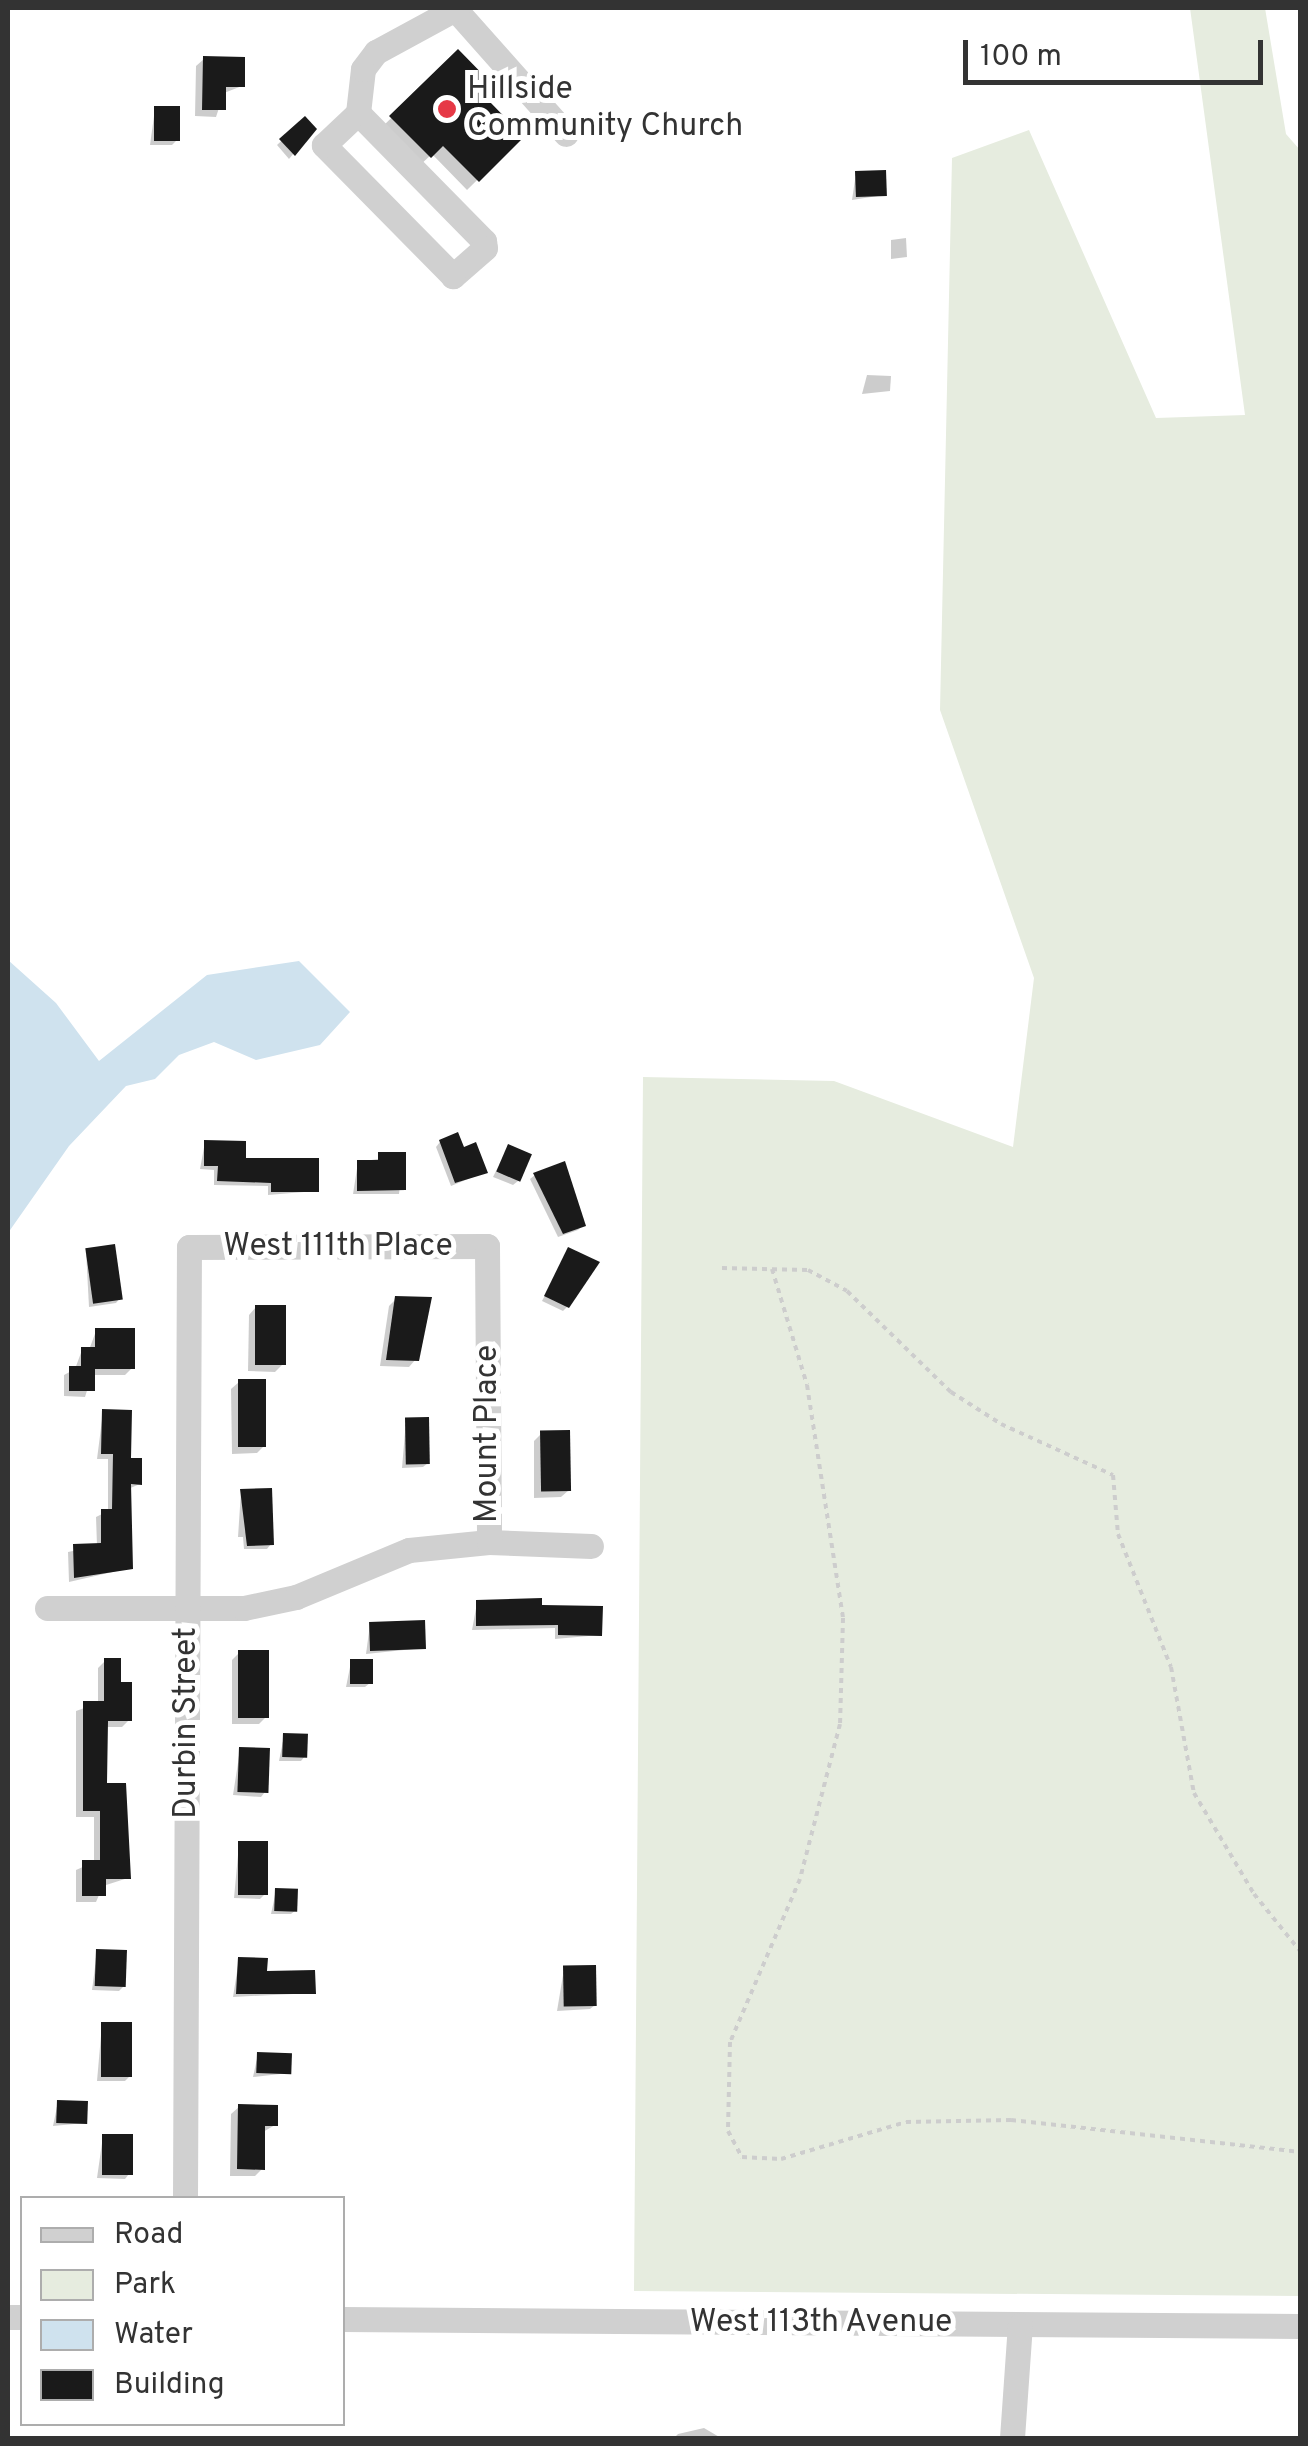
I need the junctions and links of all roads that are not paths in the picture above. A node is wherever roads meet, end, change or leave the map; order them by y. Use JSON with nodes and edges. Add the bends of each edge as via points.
{"nodes":[{"id":1,"x":456,"y":8,"type":"edge"},
{"id":2,"x":358,"y":112,"type":"junction"},
{"id":3,"x":566,"y":134,"type":"dead end"},
{"id":4,"x":487,"y":1246,"type":"joint"},
{"id":5,"x":188,"y":1247,"type":"joint"},
{"id":6,"x":489,"y":1542,"type":"junction"},
{"id":7,"x":591,"y":1546,"type":"dead end"},
{"id":8,"x":47,"y":1608,"type":"dead end"},
{"id":9,"x":187,"y":1609,"type":"junction"},
{"id":10,"x":184,"y":2196,"type":"edge"},
{"id":11,"x":345,"y":2319,"type":"edge"},
{"id":12,"x":1020,"y":2325,"type":"junction"},
{"id":13,"x":1300,"y":2326,"type":"edge"},
{"id":14,"x":1012,"y":2438,"type":"edge"}],
"edges":[{"from":1,"to":2,"type":"street","via":[[376,52],[363,69]]},
{"from":1,"to":3,"type":"street"},
{"from":2,"to":2,"type":"street","via":[[325,149],[452,276],[484,241]]},
{"from":4,"to":5,"type":"street","name":"West 111th Place"},
{"from":4,"to":6,"type":"street","name":"Mount Place"},
{"from":5,"to":9,"type":"street","name":"Durbin Street"},
{"from":6,"to":7,"type":"street"},
{"from":6,"to":9,"type":"street","name":"Mount Place","via":[[409,1550],[296,1596],[244,1608]]},
{"from":8,"to":9,"type":"street","name":"Mount Place"},
{"from":9,"to":10,"type":"street","name":"Durbin Street"},
{"from":11,"to":12,"type":"street","name":"West 113th Avenue"},
{"from":12,"to":13,"type":"street","name":"West 113th Avenue"},
{"from":12,"to":14,"type":"street"}]}
